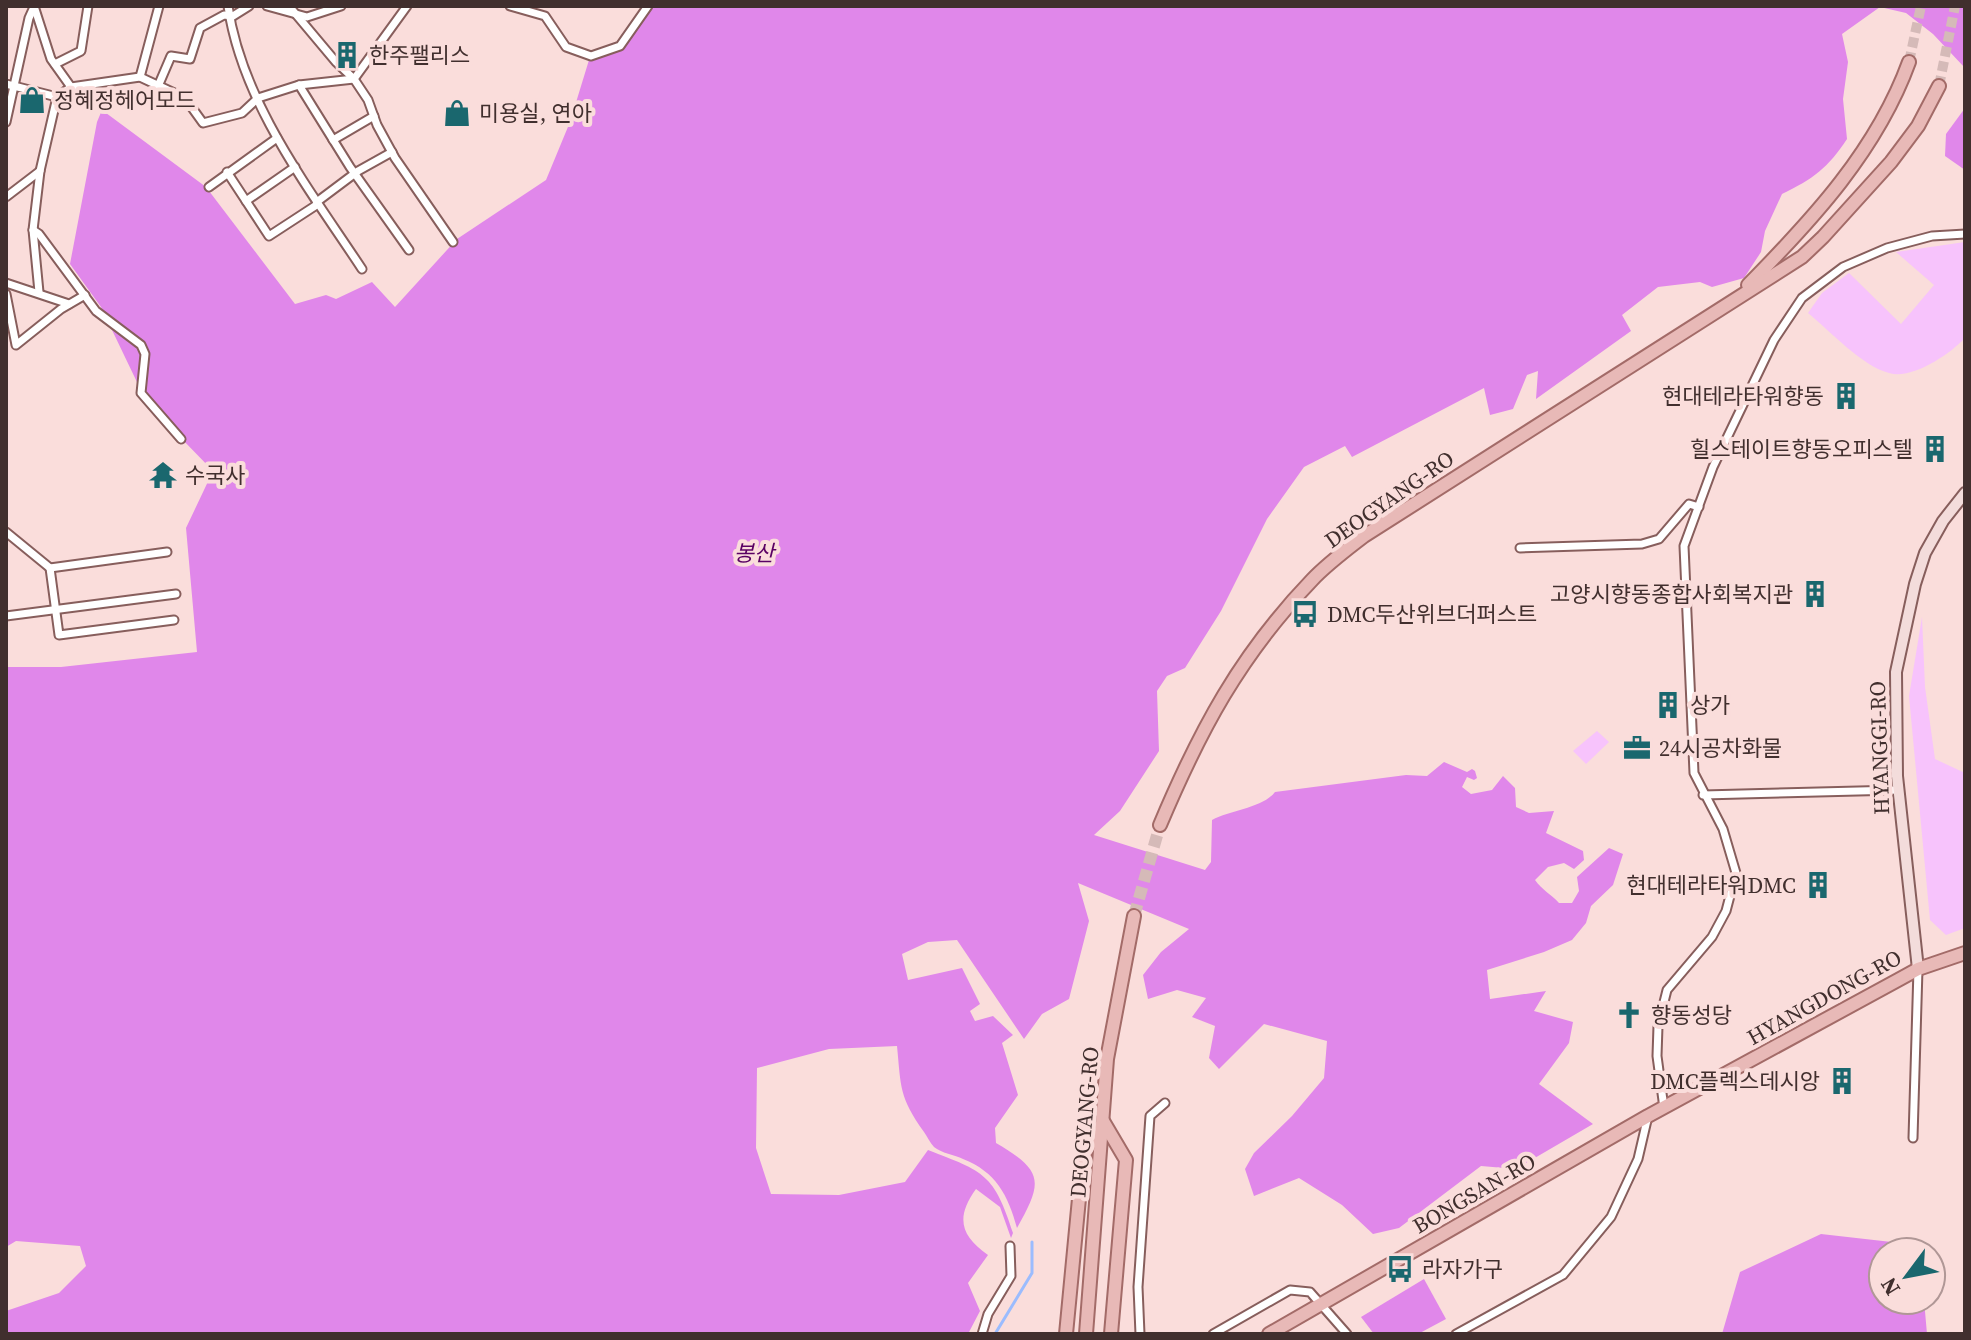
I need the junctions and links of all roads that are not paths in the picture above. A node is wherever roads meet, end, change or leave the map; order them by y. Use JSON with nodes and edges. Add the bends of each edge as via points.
{"nodes":[{"id":1,"x":34,"y":6,"type":"edge"},
{"id":2,"x":88,"y":6,"type":"edge"},
{"id":3,"x":159,"y":6,"type":"edge"},
{"id":4,"x":228,"y":6,"type":"edge"},
{"id":5,"x":249,"y":6,"type":"edge"},
{"id":6,"x":267,"y":6,"type":"edge"},
{"id":7,"x":289,"y":6,"type":"edge"},
{"id":8,"x":341,"y":6,"type":"edge"},
{"id":9,"x":407,"y":6,"type":"edge"},
{"id":10,"x":510,"y":6,"type":"edge"},
{"id":11,"x":648,"y":6,"type":"edge"},
{"id":12,"x":298,"y":14,"type":"junction"},
{"id":13,"x":229,"y":15,"type":"junction"},
{"id":14,"x":1909,"y":62,"type":"tunnel mouth"},
{"id":15,"x":55,"y":64,"type":"junction"},
{"id":16,"x":140,"y":77,"type":"junction"},
{"id":17,"x":354,"y":79,"type":"junction"},
{"id":18,"x":159,"y":84,"type":"junction"},
{"id":19,"x":10,"y":85,"type":"edge"},
{"id":20,"x":299,"y":85,"type":"junction"},
{"id":21,"x":1939,"y":86,"type":"tunnel mouth"},
{"id":22,"x":71,"y":87,"type":"junction"},
{"id":23,"x":57,"y":97,"type":"junction"},
{"id":24,"x":258,"y":98,"type":"junction"},
{"id":25,"x":374,"y":116,"type":"junction"},
{"id":26,"x":6,"y":122,"type":"edge"},
{"id":27,"x":277,"y":138,"type":"junction"},
{"id":28,"x":333,"y":140,"type":"junction"},
{"id":29,"x":392,"y":152,"type":"junction"},
{"id":30,"x":295,"y":167,"type":"junction"},
{"id":31,"x":40,"y":171,"type":"junction"},
{"id":32,"x":227,"y":172,"type":"junction"},
{"id":33,"x":355,"y":173,"type":"junction"},
{"id":34,"x":209,"y":187,"type":"dead end"},
{"id":35,"x":6,"y":197,"type":"edge"},
{"id":36,"x":246,"y":201,"type":"junction"},
{"id":37,"x":318,"y":201,"type":"junction"},
{"id":38,"x":33,"y":230,"type":"junction"},
{"id":39,"x":1965,"y":234,"type":"edge"},
{"id":40,"x":453,"y":242,"type":"dead end"},
{"id":41,"x":409,"y":250,"type":"dead end"},
{"id":42,"x":362,"y":269,"type":"dead end"},
{"id":43,"x":6,"y":283,"type":"edge"},
{"id":44,"x":39,"y":292,"type":"junction"},
{"id":45,"x":6,"y":294,"type":"edge"},
{"id":46,"x":85,"y":295,"type":"junction"},
{"id":47,"x":1736,"y":297,"type":"junction"},
{"id":48,"x":69,"y":304,"type":"junction"},
{"id":49,"x":181,"y":439,"type":"dead end"},
{"id":50,"x":1706,"y":486,"type":"junction"},
{"id":51,"x":1965,"y":493,"type":"edge"},
{"id":52,"x":1689,"y":504,"type":"junction"},
{"id":53,"x":1699,"y":507,"type":"junction"},
{"id":54,"x":6,"y":532,"type":"edge"},
{"id":55,"x":14,"y":538,"type":"junction"},
{"id":56,"x":6,"y":547,"type":"edge"},
{"id":57,"x":1520,"y":548,"type":"dead end"},
{"id":58,"x":167,"y":552,"type":"dead end"},
{"id":59,"x":50,"y":568,"type":"junction"},
{"id":60,"x":176,"y":594,"type":"dead end"},
{"id":61,"x":55,"y":610,"type":"junction"},
{"id":62,"x":6,"y":616,"type":"edge"},
{"id":63,"x":174,"y":620,"type":"dead end"},
{"id":64,"x":1898,"y":790,"type":"junction"},
{"id":65,"x":1703,"y":795,"type":"junction"},
{"id":66,"x":1160,"y":825,"type":"tunnel mouth"},
{"id":67,"x":1134,"y":916,"type":"tunnel mouth"},
{"id":68,"x":1965,"y":953,"type":"edge"},
{"id":69,"x":1918,"y":969,"type":"junction"},
{"id":70,"x":1165,"y":1103,"type":"dead end"},
{"id":71,"x":1664,"y":1108,"type":"junction"},
{"id":72,"x":1648,"y":1116,"type":"junction"},
{"id":73,"x":1103,"y":1121,"type":"junction"},
{"id":74,"x":1913,"y":1138,"type":"dead end"},
{"id":75,"x":1010,"y":1246,"type":"dead end"},
{"id":76,"x":1321,"y":1305,"type":"junction"},
{"id":77,"x":1469,"y":1330,"type":"edge"},
{"id":78,"x":982,"y":1334,"type":"edge"},
{"id":79,"x":1066,"y":1334,"type":"edge"},
{"id":80,"x":1086,"y":1334,"type":"edge"},
{"id":81,"x":1111,"y":1334,"type":"edge"},
{"id":82,"x":1140,"y":1334,"type":"edge"},
{"id":83,"x":1213,"y":1334,"type":"edge"},
{"id":84,"x":1269,"y":1334,"type":"edge"},
{"id":85,"x":1347,"y":1334,"type":"edge"},
{"id":86,"x":1456,"y":1334,"type":"edge"}],
"edges":[{"from":1,"to":15,"type":"street"},
{"from":1,"to":19,"type":"street"},
{"from":2,"to":15,"type":"street","via":[[81,51]]},
{"from":3,"to":16,"type":"street"},
{"from":4,"to":13,"type":"street"},
{"from":5,"to":13,"type":"street"},
{"from":6,"to":12,"type":"street"},
{"from":7,"to":12,"type":"street"},
{"from":8,"to":12,"type":"street","via":[[307,17]]},
{"from":9,"to":17,"type":"street"},
{"from":10,"to":11,"type":"street","via":[[545,16],[566,47],[591,56],[620,46]]},
{"from":12,"to":17,"type":"street"},
{"from":13,"to":18,"type":"street","via":[[200,28],[190,59],[171,56]]},
{"from":13,"to":24,"type":"street"},
{"from":14,"to":47,"type":"main road","name":"DEOGYANG-RO","via":[[1896,98],[1841,183]]},
{"from":15,"to":22,"type":"street"},
{"from":16,"to":18,"type":"street"},
{"from":16,"to":22,"type":"street"},
{"from":17,"to":20,"type":"street"},
{"from":17,"to":25,"type":"street"},
{"from":18,"to":24,"type":"street","via":[[185,98],[203,123],[242,113]]},
{"from":19,"to":23,"type":"street"},
{"from":19,"to":26,"type":"street"},
{"from":20,"to":24,"type":"street"},
{"from":20,"to":28,"type":"street"},
{"from":21,"to":47,"type":"main road","name":"DEOGYANG-RO","via":[[1891,162],[1823,237],[1802,257]]},
{"from":22,"to":23,"type":"street"},
{"from":23,"to":31,"type":"street"},
{"from":24,"to":27,"type":"street"},
{"from":25,"to":28,"type":"street"},
{"from":25,"to":29,"type":"street"},
{"from":27,"to":30,"type":"street"},
{"from":27,"to":32,"type":"street"},
{"from":28,"to":33,"type":"street"},
{"from":29,"to":33,"type":"street"},
{"from":29,"to":40,"type":"street"},
{"from":30,"to":36,"type":"street"},
{"from":30,"to":37,"type":"street"},
{"from":31,"to":35,"type":"street"},
{"from":31,"to":38,"type":"street"},
{"from":32,"to":34,"type":"street"},
{"from":32,"to":36,"type":"street"},
{"from":33,"to":37,"type":"street"},
{"from":33,"to":41,"type":"street"},
{"from":36,"to":37,"type":"street","via":[[269,236]]},
{"from":37,"to":42,"type":"street"},
{"from":38,"to":44,"type":"street"},
{"from":38,"to":46,"type":"street"},
{"from":39,"to":50,"type":"street","via":[[1887,248],[1843,267],[1802,298],[1774,340]]},
{"from":43,"to":44,"type":"street"},
{"from":44,"to":48,"type":"street"},
{"from":45,"to":48,"type":"street","via":[[16,345]]},
{"from":46,"to":48,"type":"street"},
{"from":46,"to":49,"type":"street","via":[[96,311],[141,345],[141,393]]},
{"from":47,"to":66,"type":"main road","name":"DEOGYANG-RO","via":[[1364,536],[1314,578],[1267,631],[1222,695]]},
{"from":50,"to":52,"type":"street"},
{"from":50,"to":53,"type":"street"},
{"from":51,"to":64,"type":"main road","name":"HYANGGI-RO","via":[[1925,553],[1915,584],[1896,672]]},
{"from":52,"to":53,"type":"street"},
{"from":52,"to":57,"type":"street","via":[[1659,539],[1642,544]]},
{"from":53,"to":65,"type":"street","via":[[1684,546],[1692,754]]},
{"from":54,"to":55,"type":"street"},
{"from":55,"to":56,"type":"street"},
{"from":55,"to":59,"type":"street"},
{"from":58,"to":59,"type":"street"},
{"from":59,"to":61,"type":"street"},
{"from":60,"to":61,"type":"street"},
{"from":61,"to":62,"type":"street"},
{"from":61,"to":63,"type":"street","via":[[59,635]]},
{"from":64,"to":65,"type":"street"},
{"from":64,"to":69,"type":"main road","name":"HYANGGI-RO"},
{"from":65,"to":71,"type":"street","via":[[1723,829],[1736,873],[1712,937],[1667,990],[1657,1056]]},
{"from":67,"to":73,"type":"main road","name":"DEOGYANG-RO","via":[[1107,1059]]},
{"from":68,"to":69,"type":"main road","name":"HYANGDONG-RO"},
{"from":69,"to":71,"type":"main road","name":"HYANGDONG-RO"},
{"from":69,"to":74,"type":"street"},
{"from":70,"to":82,"type":"street","via":[[1150,1116],[1138,1287]]},
{"from":71,"to":72,"type":"main road","name":"BONGSAN-RO"},
{"from":72,"to":76,"type":"main road","name":"BONGSAN-RO"},
{"from":72,"to":77,"type":"street","via":[[1638,1159],[1611,1217],[1563,1275]]},
{"from":73,"to":79,"type":"main road","via":[[1083,1157]]},
{"from":73,"to":80,"type":"main road","name":"DEOGYANG-RO"},
{"from":73,"to":81,"type":"main road","via":[[1126,1160]]},
{"from":75,"to":78,"type":"street","via":[[1011,1276]]},
{"from":76,"to":83,"type":"street","via":[[1310,1292],[1290,1290]]},
{"from":76,"to":84,"type":"main road","name":"BONGSAN-RO"},
{"from":76,"to":85,"type":"street"},
{"from":77,"to":86,"type":"street"}]}
